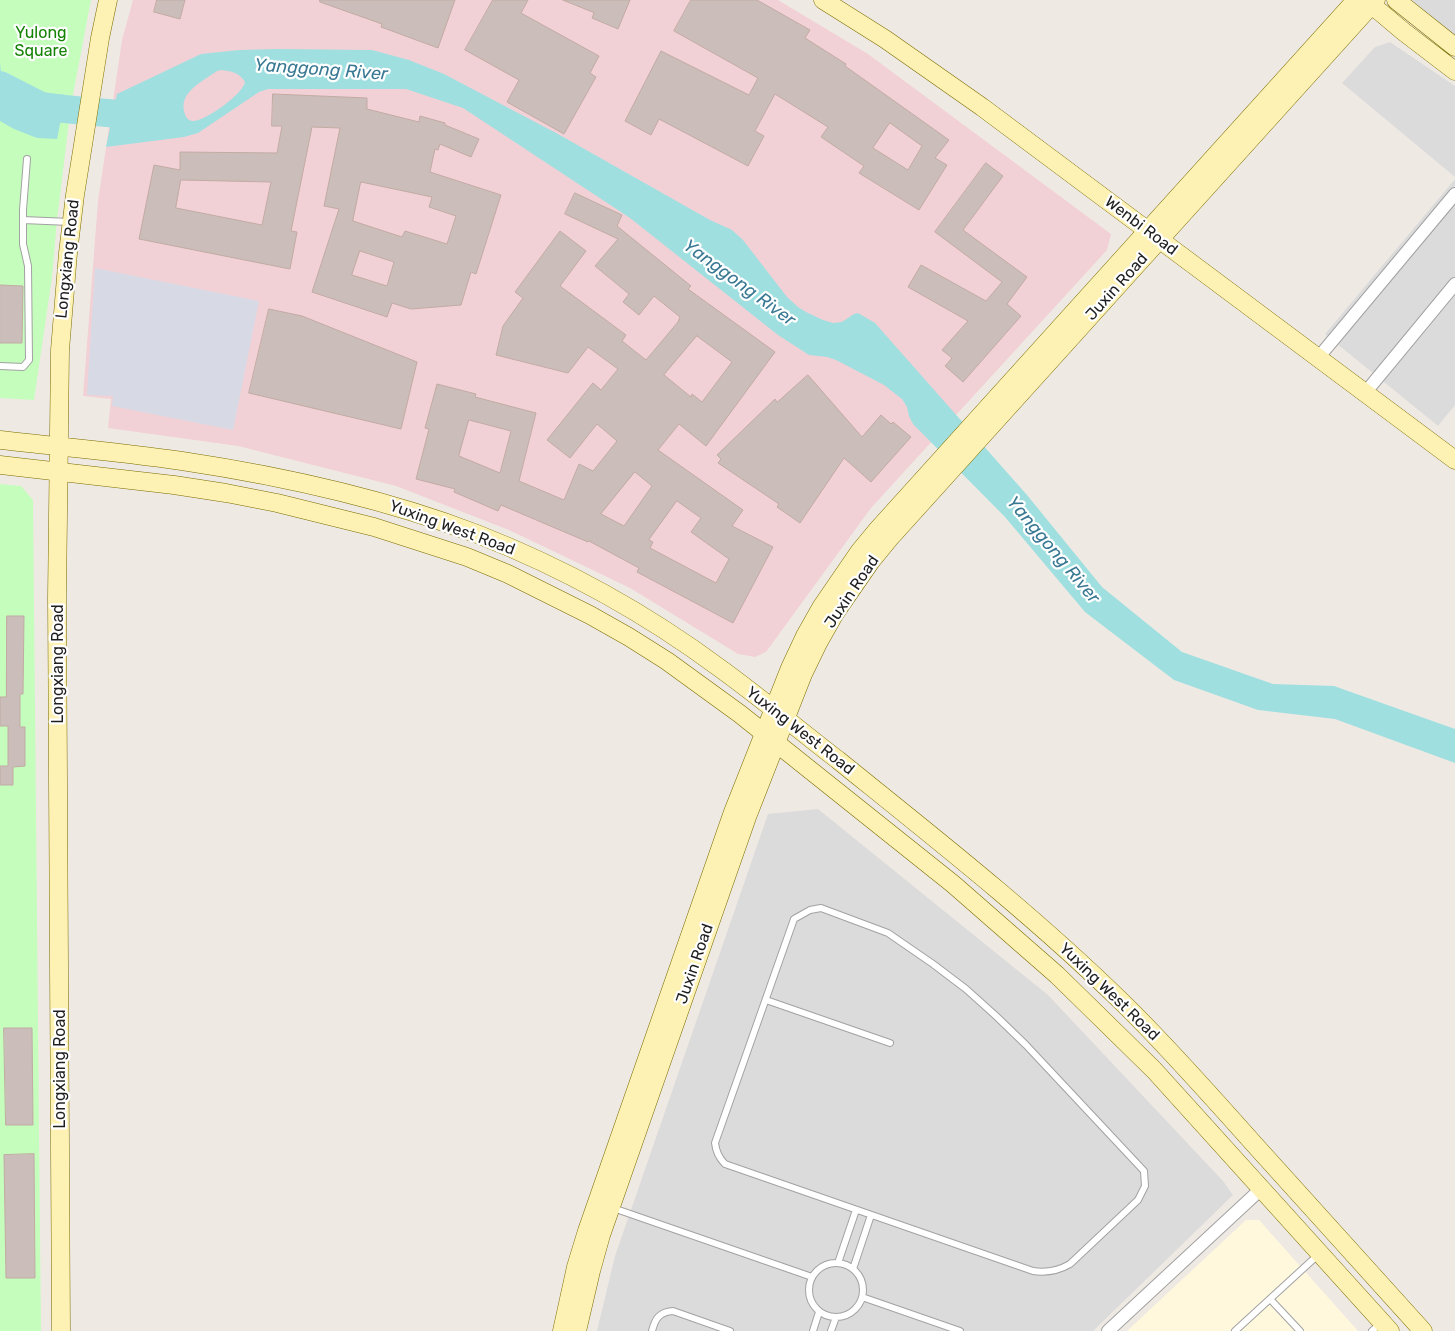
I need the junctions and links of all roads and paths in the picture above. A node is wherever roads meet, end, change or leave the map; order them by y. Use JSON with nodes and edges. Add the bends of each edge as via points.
{"nodes":[{"id":1,"x":108,"y":0,"type":"edge"},
{"id":2,"x":822,"y":0,"type":"edge"},
{"id":3,"x":1396,"y":0,"type":"edge"},
{"id":4,"x":1367,"y":1,"type":"edge"},
{"id":5,"x":1455,"y":47,"type":"edge"},
{"id":6,"x":1455,"y":71,"type":"edge"},
{"id":7,"x":27,"y":159,"type":"dead end"},
{"id":8,"x":1455,"y":194,"type":"edge"},
{"id":9,"x":23,"y":220,"type":"junction"},
{"id":10,"x":71,"y":222,"type":"junction"},
{"id":11,"x":1154,"y":235,"type":"junction"},
{"id":12,"x":1455,"y":284,"type":"edge"},
{"id":13,"x":1318,"y":358,"type":"junction"},
{"id":14,"x":0,"y":366,"type":"edge"},
{"id":15,"x":1365,"y":392,"type":"junction"},
{"id":16,"x":0,"y":440,"type":"edge"},
{"id":17,"x":59,"y":446,"type":"junction"},
{"id":18,"x":1455,"y":460,"type":"edge"},
{"id":19,"x":0,"y":465,"type":"edge"},
{"id":20,"x":59,"y":471,"type":"junction"},
{"id":21,"x":779,"y":714,"type":"junction"},
{"id":22,"x":769,"y":738,"type":"junction"},
{"id":23,"x":766,"y":1000,"type":"junction"},
{"id":24,"x":890,"y":1043,"type":"dead end"},
{"id":25,"x":1261,"y":1189,"type":"junction"},
{"id":26,"x":611,"y":1207,"type":"junction"},
{"id":27,"x":856,"y":1210,"type":"junction"},
{"id":28,"x":871,"y":1215,"type":"junction"},
{"id":29,"x":1319,"y":1254,"type":"junction"},
{"id":30,"x":838,"y":1263,"type":"junction"},
{"id":31,"x":852,"y":1269,"type":"junction"},
{"id":32,"x":812,"y":1278,"type":"junction"},
{"id":33,"x":862,"y":1297,"type":"junction"},
{"id":34,"x":1270,"y":1298,"type":"junction"},
{"id":35,"x":819,"y":1312,"type":"junction"},
{"id":36,"x":836,"y":1317,"type":"junction"},
{"id":37,"x":1381,"y":1328,"type":"edge"},
{"id":38,"x":61,"y":1331,"type":"edge"},
{"id":39,"x":562,"y":1331,"type":"edge"},
{"id":40,"x":577,"y":1331,"type":"edge"},
{"id":41,"x":652,"y":1331,"type":"edge"},
{"id":42,"x":730,"y":1331,"type":"edge"},
{"id":43,"x":813,"y":1331,"type":"edge"},
{"id":44,"x":831,"y":1331,"type":"edge"},
{"id":45,"x":960,"y":1331,"type":"edge"},
{"id":46,"x":1108,"y":1331,"type":"edge"},
{"id":47,"x":1235,"y":1331,"type":"edge"},
{"id":48,"x":1300,"y":1331,"type":"edge"},
{"id":49,"x":1423,"y":1331,"type":"edge"}],
"edges":[{"from":1,"to":10,"type":"main road","name":"Longxiang Road"},
{"from":2,"to":11,"type":"main road","name":"Wenbi Road","via":[[934,72]]},
{"from":3,"to":5,"type":"main road"},
{"from":4,"to":6,"type":"main road"},
{"from":4,"to":11,"type":"main road","name":"Juxin Road"},
{"from":7,"to":9,"type":"lane"},
{"from":8,"to":13,"type":"street"},
{"from":9,"to":10,"type":"lane"},
{"from":9,"to":14,"type":"lane","via":[[23,244],[28,266],[29,360],[23,367]]},
{"from":10,"to":17,"type":"main road","name":"Longxiang Road","via":[[60,350]]},
{"from":11,"to":13,"type":"main road","name":"Wenbi Road"},
{"from":11,"to":21,"type":"main road","name":"Juxin Road","via":[[946,465],[878,529],[842,576],[805,636],[790,668]]},
{"from":12,"to":15,"type":"street"},
{"from":13,"to":15,"type":"main road","name":"Wenbi Road"},
{"from":15,"to":18,"type":"main road","name":"Wenbi Road"},
{"from":16,"to":17,"type":"main road","name":"Yuxing West Road"},
{"from":17,"to":20,"type":"main road","name":"Longxiang Road"},
{"from":17,"to":21,"type":"main road","name":"Yuxing West Road","via":[[177,460],[282,478],[381,503],[476,534],[561,571],[642,616],[718,667]]},
{"from":19,"to":20,"type":"main road","name":"Yuxing West Road"},
{"from":20,"to":22,"type":"main road","name":"Yuxing West Road","via":[[174,485],[277,503],[374,527],[467,557],[549,594],[629,637],[696,682]]},
{"from":20,"to":38,"type":"main road","name":"Longxiang Road"},
{"from":21,"to":22,"type":"main road","name":"Juxin Road"},
{"from":21,"to":49,"type":"main road","name":"Yuxing West Road","via":[[969,865],[1124,1004]]},
{"from":22,"to":25,"type":"main road","name":"Yuxing West Road","via":[[953,884],[1057,975],[1154,1070]]},
{"from":22,"to":26,"type":"main road","name":"Juxin Road","via":[[725,878]]},
{"from":22,"to":39,"type":"main road","name":"Juxin Road","via":[[711,874],[587,1231]]},
{"from":23,"to":24,"type":"lane"},
{"from":23,"to":27,"type":"lane","via":[[716,1143],[718,1156],[725,1164]]},
{"from":23,"to":28,"type":"lane","via":[[794,919],[804,912],[821,908],[888,933],[940,969],[996,1016],[1144,1171],[1145,1186],[1138,1200],[1070,1264],[1049,1272],[1034,1271]]},
{"from":25,"to":29,"type":"main road","name":"Yuxing West Road"},
{"from":25,"to":46,"type":"street"},
{"from":26,"to":32,"type":"lane"},
{"from":26,"to":40,"type":"main road","name":"Juxin Road"},
{"from":27,"to":28,"type":"lane"},
{"from":27,"to":30,"type":"lane"},
{"from":28,"to":31,"type":"lane"},
{"from":29,"to":34,"type":"lane"},
{"from":29,"to":37,"type":"main road","name":"Yuxing West Road"},
{"from":30,"to":31,"type":"lane"},
{"from":30,"to":32,"type":"lane","via":[[823,1266]]},
{"from":31,"to":33,"type":"lane","via":[[862,1282]]},
{"from":32,"to":35,"type":"lane","via":[[809,1292]]},
{"from":33,"to":36,"type":"lane","via":[[854,1310]]},
{"from":33,"to":45,"type":"lane"},
{"from":34,"to":47,"type":"lane"},
{"from":34,"to":48,"type":"lane"},
{"from":35,"to":36,"type":"lane"},
{"from":35,"to":43,"type":"lane"},
{"from":36,"to":44,"type":"lane"},
{"from":41,"to":42,"type":"lane","via":[[658,1316],[673,1311]]}]}
